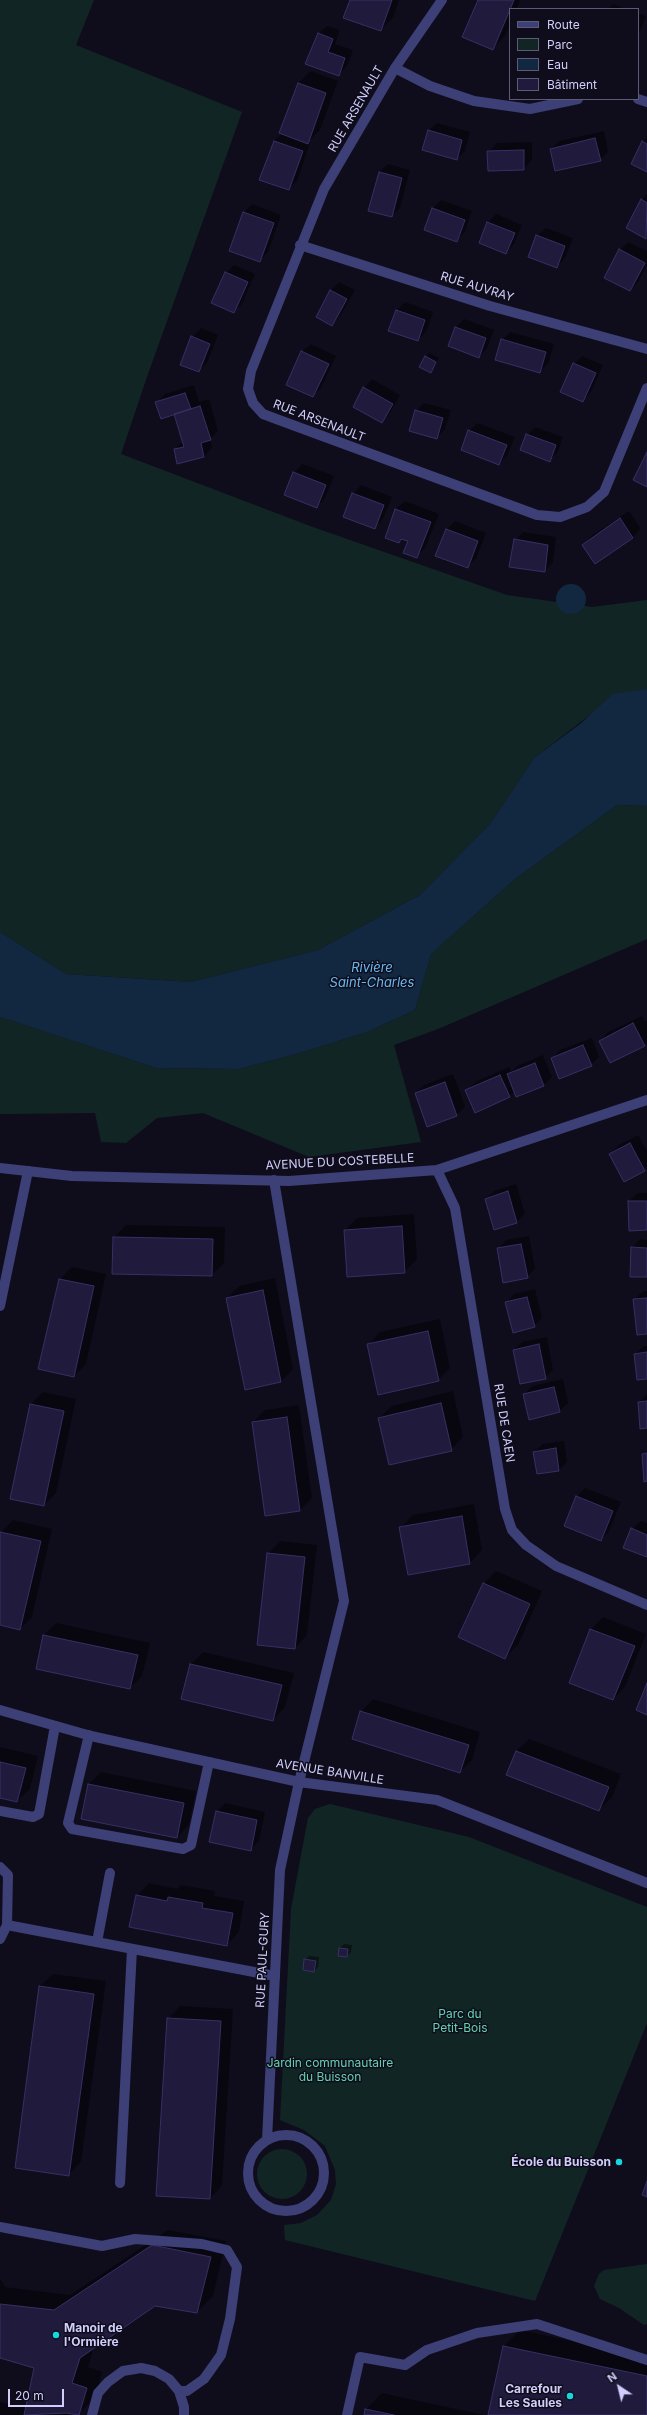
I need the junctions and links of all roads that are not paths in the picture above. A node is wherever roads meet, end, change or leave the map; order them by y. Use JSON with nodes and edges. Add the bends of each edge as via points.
{"nodes":[{"id":1,"x":442,"y":0,"type":"edge"},
{"id":2,"x":395,"y":68,"type":"junction"},
{"id":3,"x":573,"y":100,"type":"edge"},
{"id":4,"x":300,"y":244,"type":"junction"},
{"id":5,"x":647,"y":349,"type":"edge"},
{"id":6,"x":647,"y":388,"type":"edge"},
{"id":7,"x":647,"y":1100,"type":"edge"},
{"id":8,"x":0,"y":1168,"type":"edge"},
{"id":9,"x":437,"y":1170,"type":"junction"},
{"id":10,"x":28,"y":1171,"type":"junction"},
{"id":11,"x":274,"y":1180,"type":"junction"},
{"id":12,"x":0,"y":1306,"type":"edge"},
{"id":13,"x":647,"y":1605,"type":"edge"},
{"id":14,"x":0,"y":1710,"type":"edge"},
{"id":15,"x":55,"y":1726,"type":"junction"},
{"id":16,"x":89,"y":1735,"type":"junction"},
{"id":17,"x":209,"y":1762,"type":"junction"},
{"id":18,"x":299,"y":1782,"type":"junction"},
{"id":19,"x":0,"y":1811,"type":"edge"},
{"id":20,"x":0,"y":1867,"type":"edge"},
{"id":21,"x":110,"y":1872,"type":"dead end"},
{"id":22,"x":647,"y":1883,"type":"edge"},
{"id":23,"x":7,"y":1925,"type":"junction"},
{"id":24,"x":0,"y":1939,"type":"edge"},
{"id":25,"x":97,"y":1942,"type":"junction"},
{"id":26,"x":132,"y":1949,"type":"junction"},
{"id":27,"x":275,"y":1976,"type":"junction"},
{"id":28,"x":267,"y":2140,"type":"junction"},
{"id":29,"x":120,"y":2183,"type":"dead end"},
{"id":30,"x":0,"y":2227,"type":"edge"},
{"id":31,"x":647,"y":2360,"type":"edge"},
{"id":32,"x":179,"y":2391,"type":"junction"},
{"id":33,"x":92,"y":2415,"type":"edge"},
{"id":34,"x":184,"y":2415,"type":"edge"},
{"id":35,"x":347,"y":2415,"type":"edge"}],
"edges":[{"from":1,"to":2,"type":"street","name":"RUE ARSENAULT"},
{"from":2,"to":3,"type":"street","via":[[430,86],[474,101],[530,109]]},
{"from":2,"to":4,"type":"street","name":"RUE ARSENAULT","via":[[324,190]]},
{"from":4,"to":5,"type":"street","name":"RUE AUVRAY","via":[[490,306]]},
{"from":4,"to":6,"type":"street","name":"RUE ARSENAULT","via":[[251,371],[248,389],[253,403],[264,414],[536,515],[560,517],[587,507],[604,492]]},
{"from":7,"to":9,"type":"street","name":"AVENUE DU COSTEBELLE"},
{"from":8,"to":10,"type":"street","name":"AVENUE DU COSTEBELLE"},
{"from":9,"to":11,"type":"street","name":"AVENUE DU COSTEBELLE"},
{"from":9,"to":13,"type":"street","name":"RUE DE CAEN","via":[[455,1208],[505,1509],[512,1530],[526,1545],[556,1566]]},
{"from":10,"to":11,"type":"street","name":"AVENUE DU COSTEBELLE","via":[[72,1176]]},
{"from":10,"to":12,"type":"street"},
{"from":11,"to":18,"type":"street","name":"RUE PAUL-GURY","via":[[344,1601]]},
{"from":14,"to":15,"type":"street","name":"AVENUE BANVILLE"},
{"from":15,"to":16,"type":"street","name":"AVENUE BANVILLE"},
{"from":15,"to":19,"type":"street","via":[[39,1814],[33,1817]]},
{"from":16,"to":17,"type":"street","name":"AVENUE BANVILLE"},
{"from":16,"to":17,"type":"street","via":[[68,1823],[72,1829],[183,1849],[191,1845]]},
{"from":17,"to":18,"type":"street","name":"AVENUE BANVILLE"},
{"from":18,"to":22,"type":"street","name":"AVENUE BANVILLE","via":[[437,1800]]},
{"from":18,"to":27,"type":"street","name":"RUE PAUL-GURY","via":[[280,1870]]},
{"from":20,"to":23,"type":"street","via":[[8,1875]]},
{"from":21,"to":25,"type":"street"},
{"from":23,"to":24,"type":"street"},
{"from":23,"to":25,"type":"street"},
{"from":25,"to":26,"type":"street"},
{"from":26,"to":27,"type":"street"},
{"from":26,"to":29,"type":"street"},
{"from":27,"to":28,"type":"street","name":"RUE PAUL-GURY"},
{"from":28,"to":28,"type":"street","via":[[257,2148],[247,2172],[249,2185],[255,2197],[271,2208],[290,2211],[303,2208],[313,2200],[324,2178],[319,2155],[312,2145],[296,2137],[278,2136]]},
{"from":30,"to":32,"type":"street","via":[[102,2246],[135,2239],[202,2244],[227,2250],[237,2267],[230,2319],[221,2355],[204,2379],[187,2391]]},
{"from":31,"to":35,"type":"street","via":[[537,2324],[476,2333],[427,2350],[405,2365],[360,2357]]},
{"from":32,"to":33,"type":"street","via":[[169,2379],[155,2372],[141,2368],[122,2371],[98,2393]]},
{"from":32,"to":34,"type":"street"}]}
